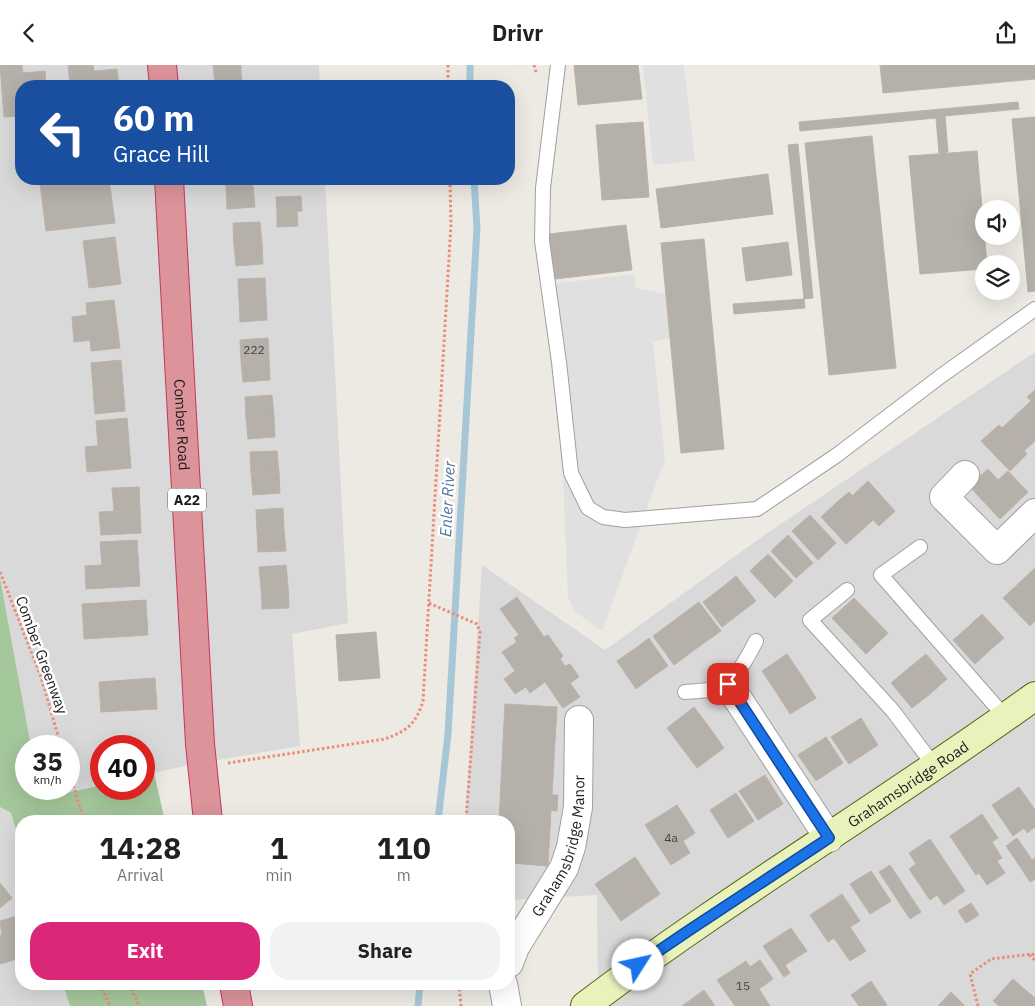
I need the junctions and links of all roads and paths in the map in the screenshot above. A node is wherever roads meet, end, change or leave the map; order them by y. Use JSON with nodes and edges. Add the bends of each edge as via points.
{"nodes":[{"id":1,"x":162,"y":65,"type":"edge"},
{"id":2,"x":448,"y":65,"type":"edge"},
{"id":3,"x":534,"y":65,"type":"edge"},
{"id":4,"x":558,"y":65,"type":"edge"},
{"id":5,"x":536,"y":72,"type":"dead end"},
{"id":6,"x":163,"y":80,"type":"edge"},
{"id":7,"x":448,"y":80,"type":"edge"},
{"id":8,"x":169,"y":185,"type":"edge"},
{"id":9,"x":450,"y":185,"type":"edge"},
{"id":10,"x":1035,"y":309,"type":"edge"},
{"id":11,"x":966,"y":475,"type":"dead end"},
{"id":12,"x":1035,"y":513,"type":"edge"},
{"id":13,"x":920,"y":547,"type":"dead end"},
{"id":14,"x":0,"y":572,"type":"edge"},
{"id":15,"x":847,"y":590,"type":"dead end"},
{"id":16,"x":429,"y":603,"type":"junction"},
{"id":17,"x":756,"y":641,"type":"dead end"},
{"id":18,"x":728,"y":684,"type":"junction"},
{"id":19,"x":685,"y":692,"type":"dead end"},
{"id":20,"x":1035,"y":696,"type":"edge"},
{"id":21,"x":1006,"y":717,"type":"junction"},
{"id":22,"x":579,"y":720,"type":"dead end"},
{"id":23,"x":58,"y":735,"type":"edge"},
{"id":24,"x":202,"y":767,"type":"junction"},
{"id":25,"x":935,"y":767,"type":"junction"},
{"id":26,"x":78,"y":800,"type":"edge"},
{"id":27,"x":82,"y":815,"type":"edge"},
{"id":28,"x":207,"y":815,"type":"edge"},
{"id":29,"x":466,"y":815,"type":"edge"},
{"id":30,"x":829,"y":838,"type":"junction"},
{"id":31,"x":515,"y":947,"type":"edge"},
{"id":32,"x":1029,"y":955,"type":"junction"},
{"id":33,"x":1035,"y":956,"type":"edge"},
{"id":34,"x":1035,"y":960,"type":"edge"},
{"id":35,"x":103,"y":990,"type":"edge"},
{"id":36,"x":132,"y":990,"type":"edge"},
{"id":37,"x":235,"y":990,"type":"edge"},
{"id":38,"x":460,"y":990,"type":"edge"},
{"id":39,"x":503,"y":990,"type":"edge"},
{"id":40,"x":110,"y":1006,"type":"edge"},
{"id":41,"x":139,"y":1006,"type":"edge"},
{"id":42,"x":238,"y":1006,"type":"edge"},
{"id":43,"x":461,"y":1006,"type":"edge"},
{"id":44,"x":507,"y":1006,"type":"edge"},
{"id":45,"x":584,"y":1006,"type":"edge"},
{"id":46,"x":978,"y":1006,"type":"edge"}],
"edges":[{"from":1,"to":6,"type":"highway"},
{"from":2,"to":7,"type":"path"},
{"from":3,"to":5,"type":"path"},
{"from":4,"to":10,"type":"lane","via":[[544,188],[542,241],[572,473],[588,508],[603,517],[625,520],[757,509],[837,455]]},
{"from":8,"to":24,"type":"highway","name":"Comber Road","number":"A22"},
{"from":9,"to":16,"type":"path","via":[[451,224]]},
{"from":11,"to":12,"type":"street","via":[[944,497],[997,550]]},
{"from":13,"to":21,"type":"lane","via":[[881,575]]},
{"from":14,"to":23,"type":"path","name":"Comber Greenway","via":[[41,677]]},
{"from":15,"to":25,"type":"lane","via":[[810,620],[893,711]]},
{"from":16,"to":24,"type":"path","via":[[423,701],[419,716],[399,734],[385,739]]},
{"from":16,"to":29,"type":"path","via":[[477,623],[480,632]]},
{"from":17,"to":18,"type":"lane"},
{"from":18,"to":19,"type":"lane"},
{"from":18,"to":30,"type":"street"},
{"from":20,"to":21,"type":"street","name":"Grahamsbridge Road"},
{"from":21,"to":25,"type":"street","name":"Grahamsbridge Road"},
{"from":22,"to":31,"type":"street","name":"Grahamsbridge Manor","via":[[578,807],[571,847],[564,868]]},
{"from":24,"to":28,"type":"highway","name":"Comber Road","number":"A22"},
{"from":25,"to":30,"type":"street","name":"Grahamsbridge Road"},
{"from":26,"to":27,"type":"path"},
{"from":30,"to":45,"type":"street","name":"Grahamsbridge Road","via":[[688,931]]},
{"from":32,"to":33,"type":"path"},
{"from":32,"to":34,"type":"path"},
{"from":32,"to":46,"type":"path","via":[[991,959],[970,973]]},
{"from":35,"to":40,"type":"path"},
{"from":36,"to":41,"type":"path"},
{"from":37,"to":42,"type":"highway"},
{"from":38,"to":43,"type":"path"},
{"from":39,"to":44,"type":"street"}]}
